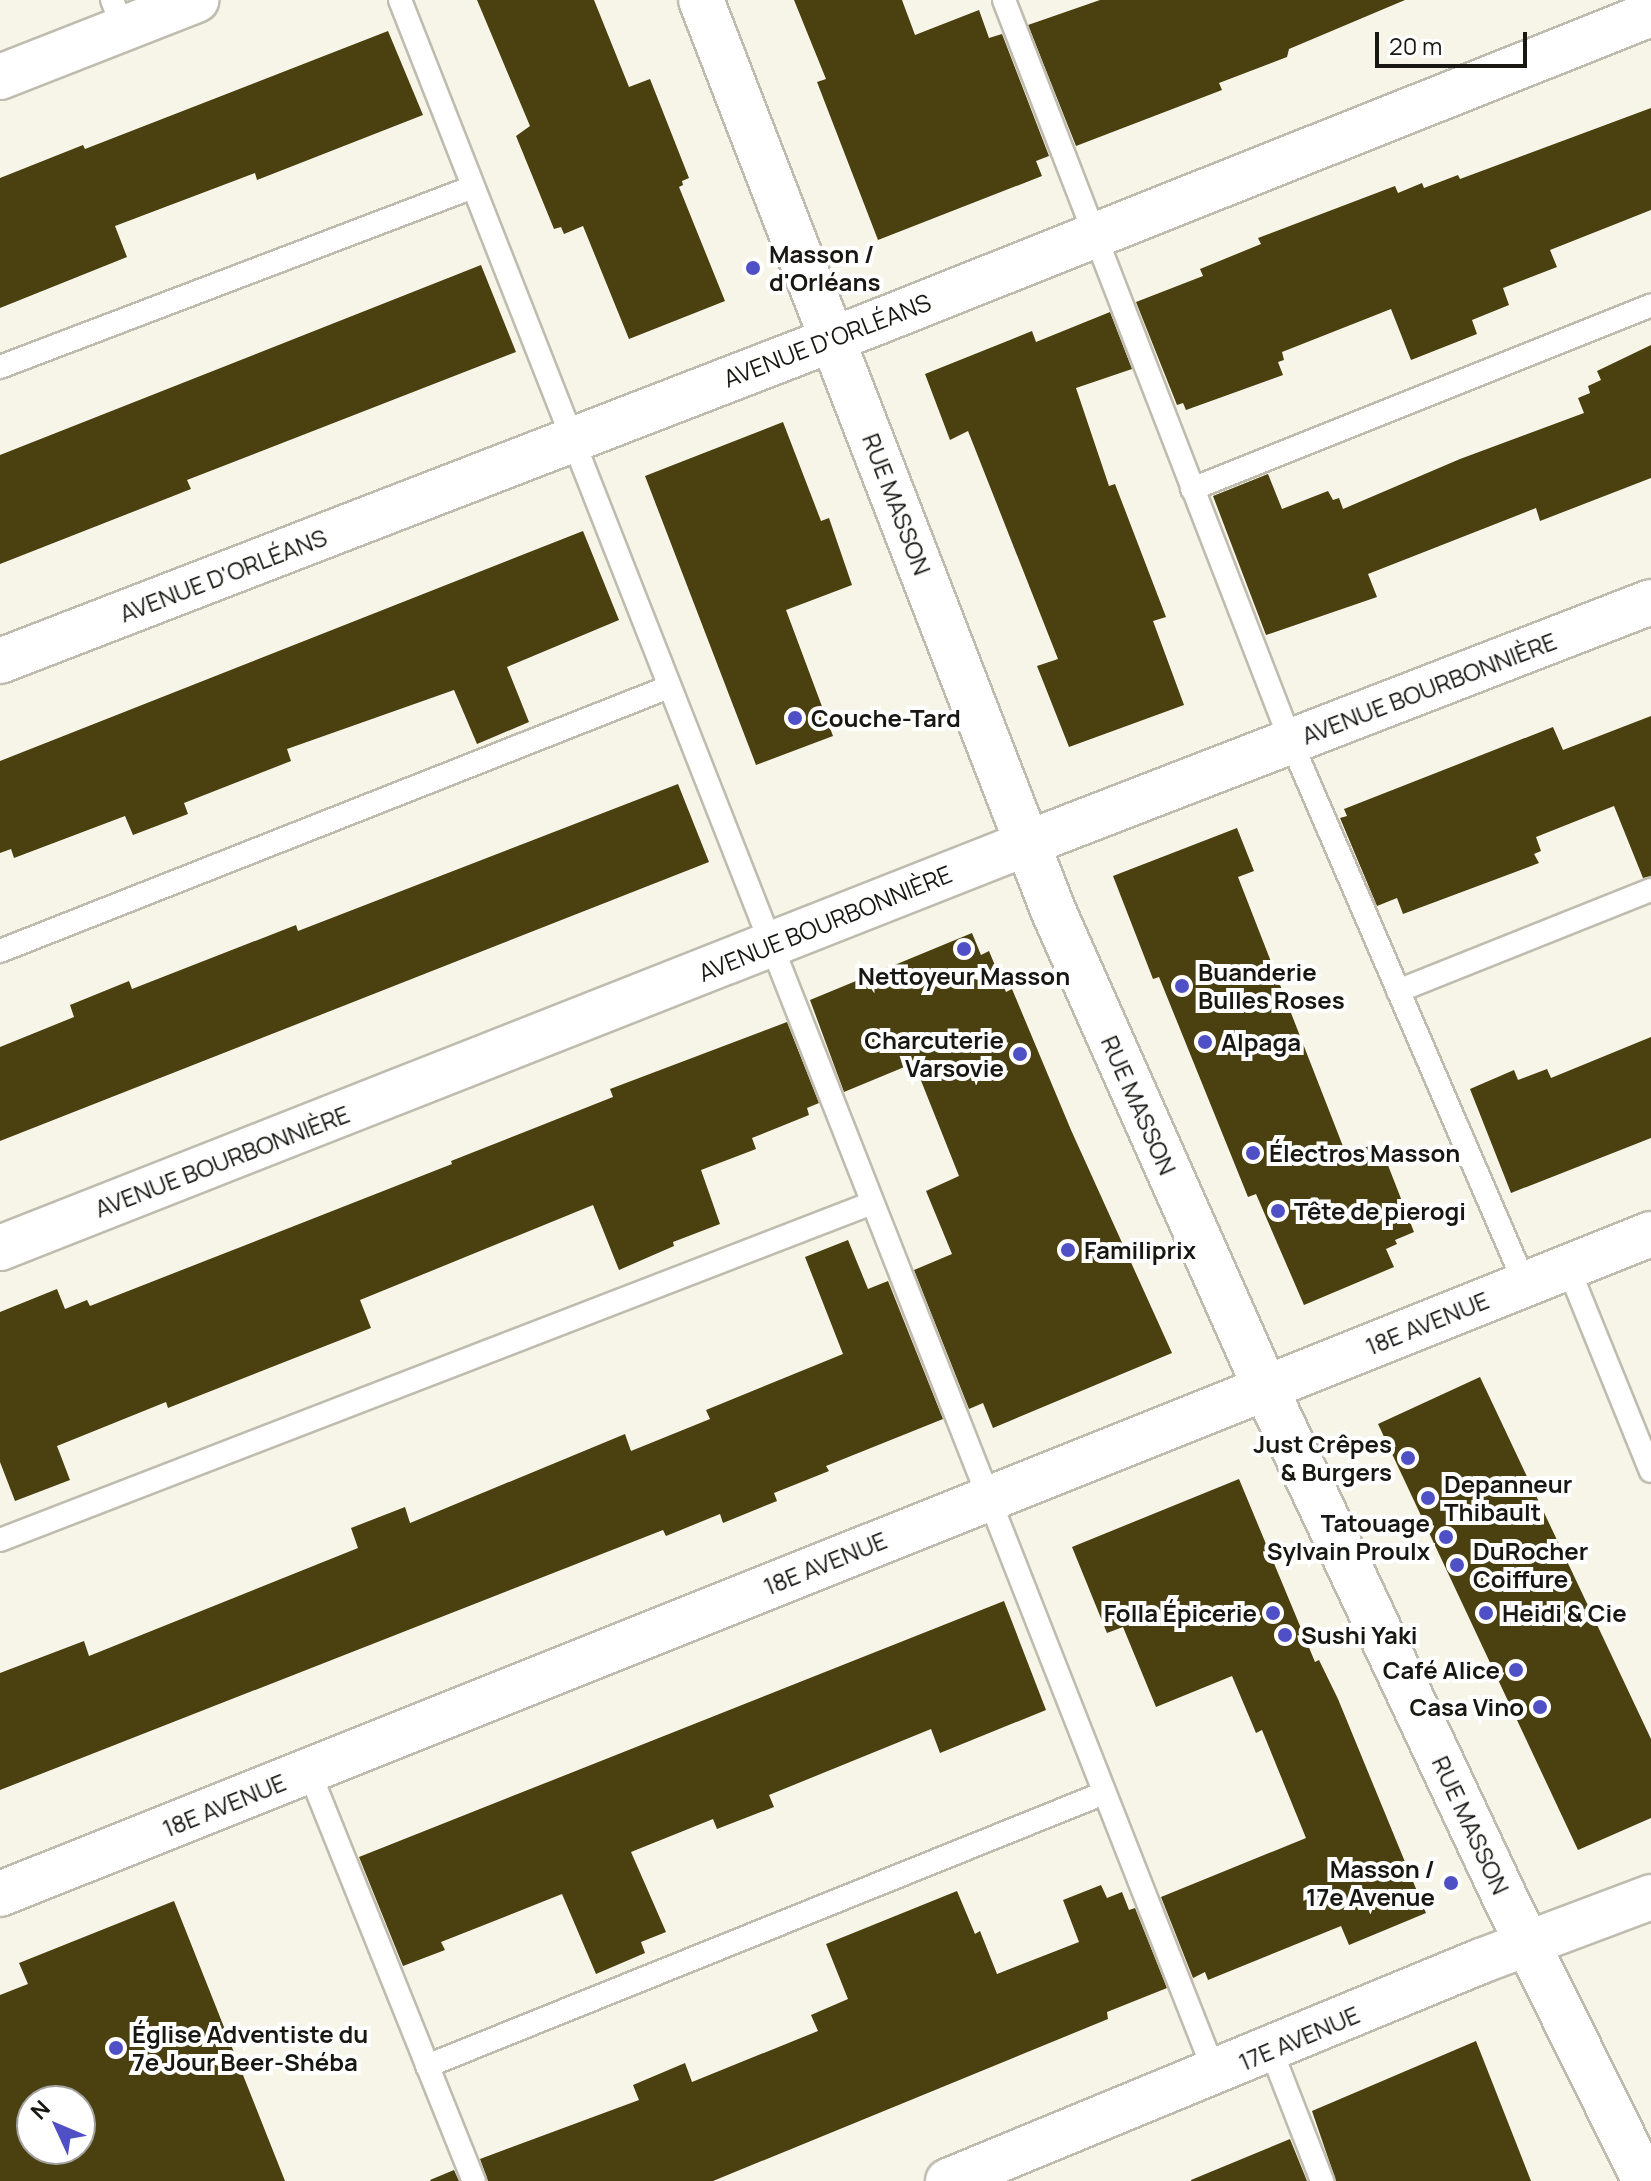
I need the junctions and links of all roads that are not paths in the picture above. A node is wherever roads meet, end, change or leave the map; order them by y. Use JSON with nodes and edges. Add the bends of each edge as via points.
{"nodes":[{"id":1,"x":196,"y":0,"type":"edge"},
{"id":2,"x":400,"y":0,"type":"edge"},
{"id":3,"x":701,"y":0,"type":"edge"},
{"id":4,"x":1004,"y":0,"type":"edge"},
{"id":5,"x":118,"y":14,"type":"edge"},
{"id":6,"x":1651,"y":14,"type":"edge"},
{"id":7,"x":0,"y":77,"type":"edge"},
{"id":8,"x":473,"y":187,"type":"junction"},
{"id":9,"x":1092,"y":234,"type":"junction"},
{"id":10,"x":1651,"y":305,"type":"edge"},
{"id":11,"x":832,"y":339,"type":"junction"},
{"id":12,"x":0,"y":367,"type":"edge"},
{"id":13,"x":572,"y":441,"type":"junction"},
{"id":14,"x":1192,"y":489,"type":"junction"},
{"id":15,"x":1651,"y":602,"type":"edge"},
{"id":16,"x":0,"y":661,"type":"edge"},
{"id":17,"x":669,"y":687,"type":"junction"},
{"id":18,"x":1291,"y":742,"type":"junction"},
{"id":19,"x":1028,"y":843,"type":"junction"},
{"id":20,"x":1651,"y":890,"type":"edge"},
{"id":21,"x":771,"y":945,"type":"junction"},
{"id":22,"x":0,"y":951,"type":"edge"},
{"id":23,"x":1398,"y":991,"type":"junction"},
{"id":24,"x":872,"y":1203,"type":"junction"},
{"id":25,"x":1651,"y":1234,"type":"edge"},
{"id":26,"x":0,"y":1248,"type":"edge"},
{"id":27,"x":1568,"y":1267,"type":"junction"},
{"id":28,"x":1525,"y":1284,"type":"junction"},
{"id":29,"x":1265,"y":1387,"type":"junction"},
{"id":30,"x":1651,"y":1471,"type":"edge"},
{"id":31,"x":988,"y":1498,"type":"junction"},
{"id":32,"x":0,"y":1540,"type":"edge"},
{"id":33,"x":309,"y":1771,"type":"junction"},
{"id":34,"x":1104,"y":1793,"type":"junction"},
{"id":35,"x":0,"y":1894,"type":"edge"},
{"id":36,"x":1651,"y":1897,"type":"edge"},
{"id":37,"x":1528,"y":1944,"type":"junction"},
{"id":38,"x":1271,"y":2050,"type":"junction"},
{"id":39,"x":427,"y":2066,"type":"junction"},
{"id":40,"x":1215,"y":2073,"type":"junction"},
{"id":41,"x":474,"y":2181,"type":"edge"},
{"id":42,"x":948,"y":2181,"type":"edge"},
{"id":43,"x":1322,"y":2181,"type":"edge"},
{"id":44,"x":1645,"y":2181,"type":"edge"}],
"edges":[{"from":1,"to":5,"type":"street"},
{"from":2,"to":8,"type":"lane"},
{"from":3,"to":11,"type":"street","name":"RUE MASSON"},
{"from":4,"to":9,"type":"lane"},
{"from":5,"to":7,"type":"street"},
{"from":6,"to":9,"type":"street","name":"AVENUE D'ORLÉANS"},
{"from":8,"to":12,"type":"lane"},
{"from":8,"to":13,"type":"lane"},
{"from":9,"to":11,"type":"street","name":"AVENUE D'ORLÉANS"},
{"from":9,"to":14,"type":"lane"},
{"from":10,"to":14,"type":"lane"},
{"from":11,"to":13,"type":"street","name":"AVENUE D'ORLÉANS"},
{"from":11,"to":19,"type":"street","name":"RUE MASSON"},
{"from":13,"to":16,"type":"street","name":"AVENUE D'ORLÉANS"},
{"from":13,"to":17,"type":"lane"},
{"from":14,"to":18,"type":"lane"},
{"from":15,"to":18,"type":"street","name":"AVENUE BOURBONNIÈRE"},
{"from":17,"to":21,"type":"lane"},
{"from":17,"to":22,"type":"lane"},
{"from":18,"to":19,"type":"street","name":"AVENUE BOURBONNIÈRE"},
{"from":18,"to":23,"type":"lane"},
{"from":19,"to":21,"type":"street","name":"AVENUE BOURBONNIÈRE"},
{"from":19,"to":29,"type":"street","name":"RUE MASSON"},
{"from":20,"to":23,"type":"lane"},
{"from":21,"to":24,"type":"lane"},
{"from":21,"to":26,"type":"street","name":"AVENUE BOURBONNIÈRE"},
{"from":23,"to":28,"type":"lane"},
{"from":24,"to":31,"type":"lane"},
{"from":24,"to":32,"type":"lane"},
{"from":25,"to":27,"type":"street","name":"18E AVENUE"},
{"from":27,"to":28,"type":"street","name":"18E AVENUE"},
{"from":27,"to":30,"type":"lane"},
{"from":28,"to":29,"type":"street","name":"18E AVENUE"},
{"from":29,"to":31,"type":"street","name":"18E AVENUE"},
{"from":29,"to":37,"type":"street","name":"RUE MASSON"},
{"from":31,"to":33,"type":"street","name":"18E AVENUE"},
{"from":31,"to":34,"type":"lane"},
{"from":33,"to":35,"type":"street","name":"18E AVENUE"},
{"from":33,"to":39,"type":"lane"},
{"from":34,"to":39,"type":"lane"},
{"from":34,"to":40,"type":"lane"},
{"from":36,"to":37,"type":"street","name":"17E AVENUE"},
{"from":37,"to":38,"type":"street","name":"17E AVENUE"},
{"from":37,"to":44,"type":"street","name":"RUE MASSON"},
{"from":38,"to":40,"type":"street","name":"17E AVENUE"},
{"from":38,"to":43,"type":"lane"},
{"from":39,"to":41,"type":"lane"},
{"from":40,"to":42,"type":"street","name":"17E AVENUE"}]}
